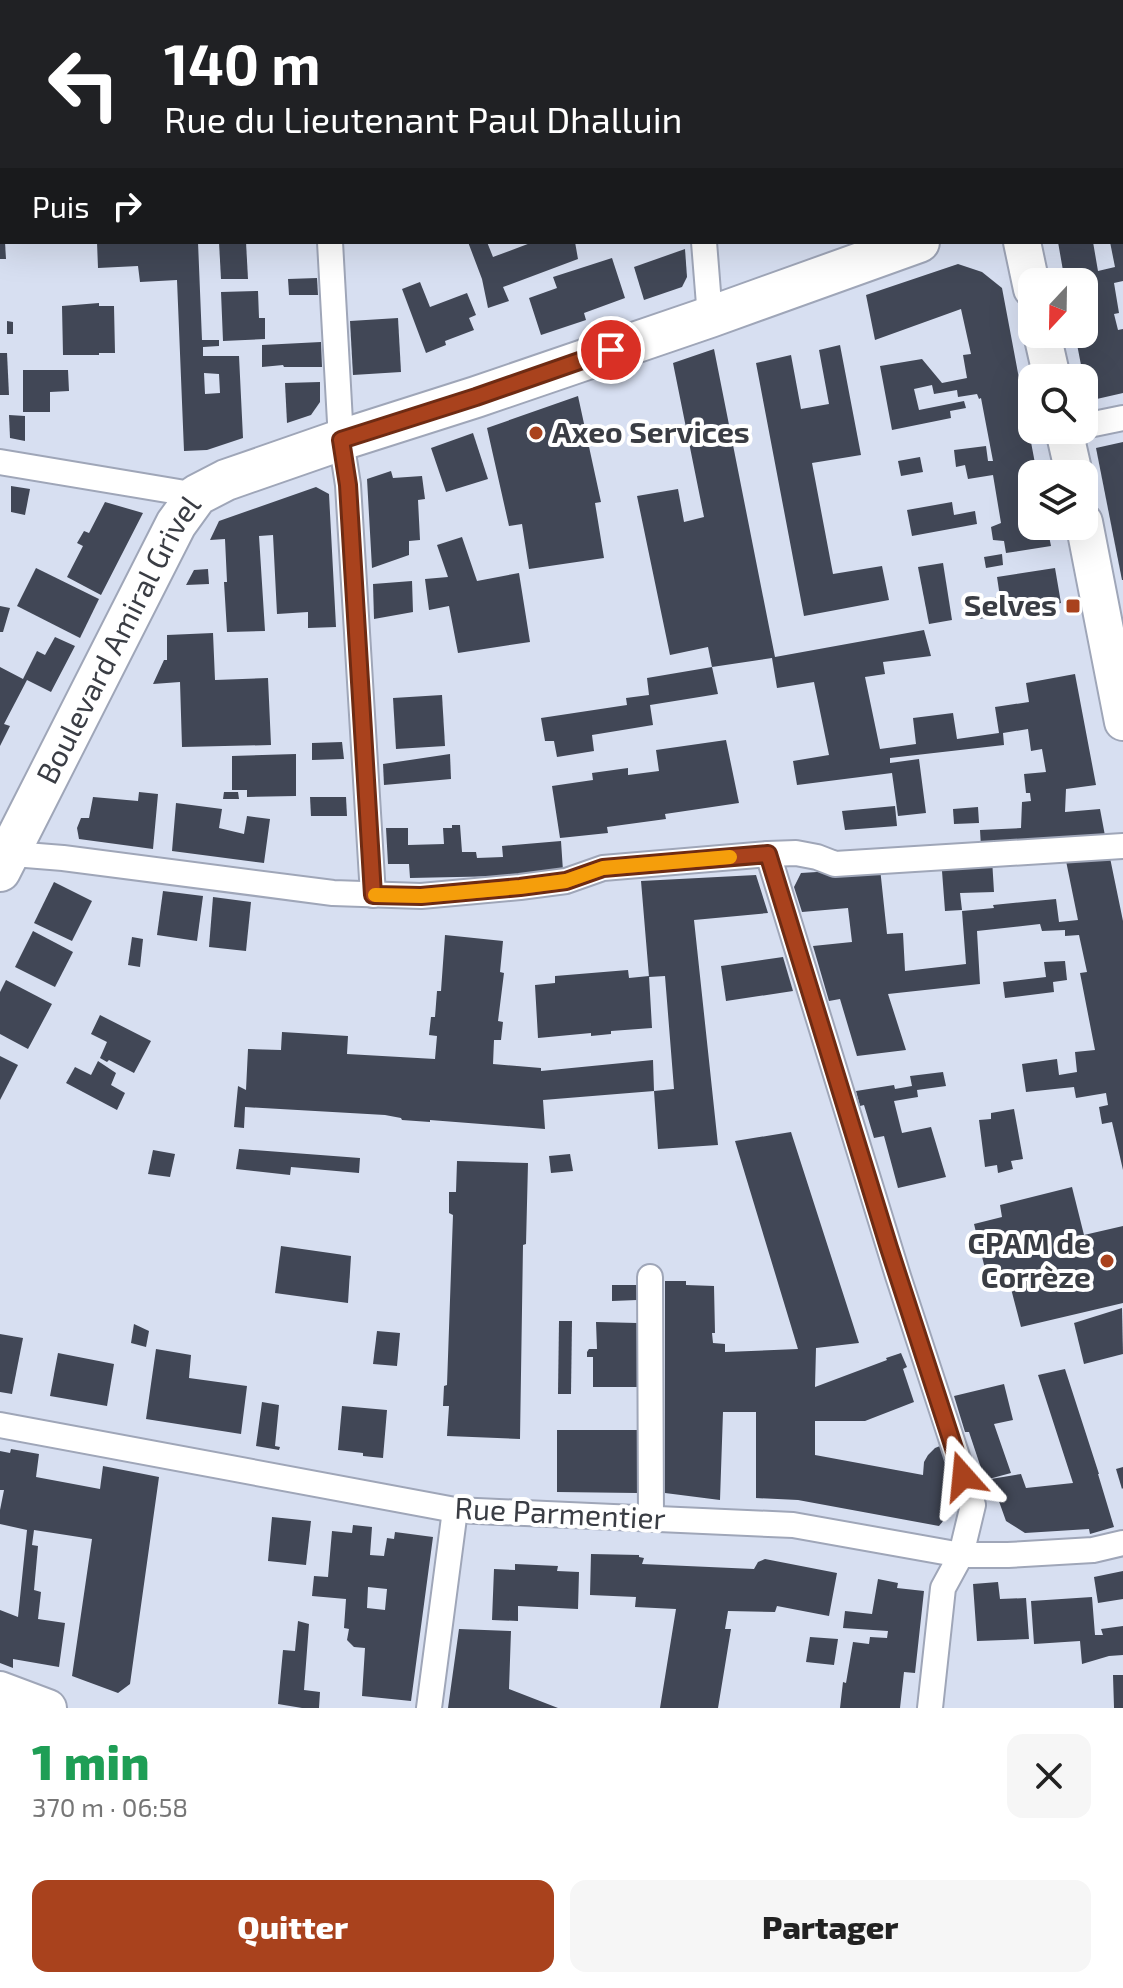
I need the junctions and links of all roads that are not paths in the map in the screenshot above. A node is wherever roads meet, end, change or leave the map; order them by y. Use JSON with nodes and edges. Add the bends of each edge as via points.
{"nodes":[{"id":1,"x":330,"y":244,"type":"edge"},
{"id":2,"x":704,"y":244,"type":"edge"},
{"id":3,"x":913,"y":244,"type":"edge"},
{"id":4,"x":1022,"y":244,"type":"edge"},
{"id":5,"x":1028,"y":268,"type":"edge"},
{"id":6,"x":710,"y":317,"type":"junction"},
{"id":7,"x":1123,"y":418,"type":"edge"},
{"id":8,"x":1098,"y":423,"type":"edge"},
{"id":9,"x":341,"y":440,"type":"junction"},
{"id":10,"x":0,"y":462,"type":"edge"},
{"id":11,"x":197,"y":495,"type":"junction"},
{"id":12,"x":1088,"y":540,"type":"edge"},
{"id":13,"x":1123,"y":718,"type":"edge"},
{"id":14,"x":1123,"y":846,"type":"edge"},
{"id":15,"x":768,"y":854,"type":"junction"},
{"id":16,"x":3,"y":859,"type":"edge"},
{"id":17,"x":373,"y":895,"type":"junction"},
{"id":18,"x":650,"y":1277,"type":"dead end"},
{"id":19,"x":0,"y":1425,"type":"edge"},
{"id":20,"x":455,"y":1510,"type":"junction"},
{"id":21,"x":651,"y":1519,"type":"junction"},
{"id":22,"x":1123,"y":1543,"type":"edge"},
{"id":23,"x":961,"y":1555,"type":"junction"},
{"id":24,"x":0,"y":1690,"type":"edge"},
{"id":25,"x":48,"y":1708,"type":"edge"},
{"id":26,"x":429,"y":1708,"type":"edge"},
{"id":27,"x":930,"y":1708,"type":"edge"}],
"edges":[{"from":1,"to":9,"type":"street"},
{"from":2,"to":6,"type":"street"},
{"from":3,"to":6,"type":"main road","name":"Boulevard Amiral Grivel"},
{"from":4,"to":5,"type":"main road"},
{"from":6,"to":9,"type":"main road","name":"Boulevard Amiral Grivel"},
{"from":7,"to":8,"type":"street"},
{"from":9,"to":11,"type":"main road","name":"Boulevard Amiral Grivel"},
{"from":9,"to":17,"type":"street"},
{"from":10,"to":11,"type":"street"},
{"from":11,"to":16,"type":"main road","name":"Boulevard Amiral Grivel","via":[[176,524]]},
{"from":12,"to":13,"type":"main road"},
{"from":14,"to":15,"type":"street","via":[[835,864],[796,853]]},
{"from":15,"to":17,"type":"street","via":[[603,868],[566,881],[520,887]]},
{"from":15,"to":23,"type":"street","via":[[973,1505]]},
{"from":16,"to":17,"type":"street","via":[[63,858]]},
{"from":18,"to":21,"type":"street"},
{"from":19,"to":20,"type":"street","name":"Rue Parmentier"},
{"from":20,"to":21,"type":"street","name":"Rue Parmentier"},
{"from":20,"to":26,"type":"street"},
{"from":21,"to":23,"type":"street","name":"Rue Parmentier","via":[[793,1525]]},
{"from":22,"to":23,"type":"street","name":"Rue Parmentier","via":[[1093,1550]]},
{"from":23,"to":27,"type":"street","via":[[943,1588]]},
{"from":24,"to":25,"type":"main road"}]}
